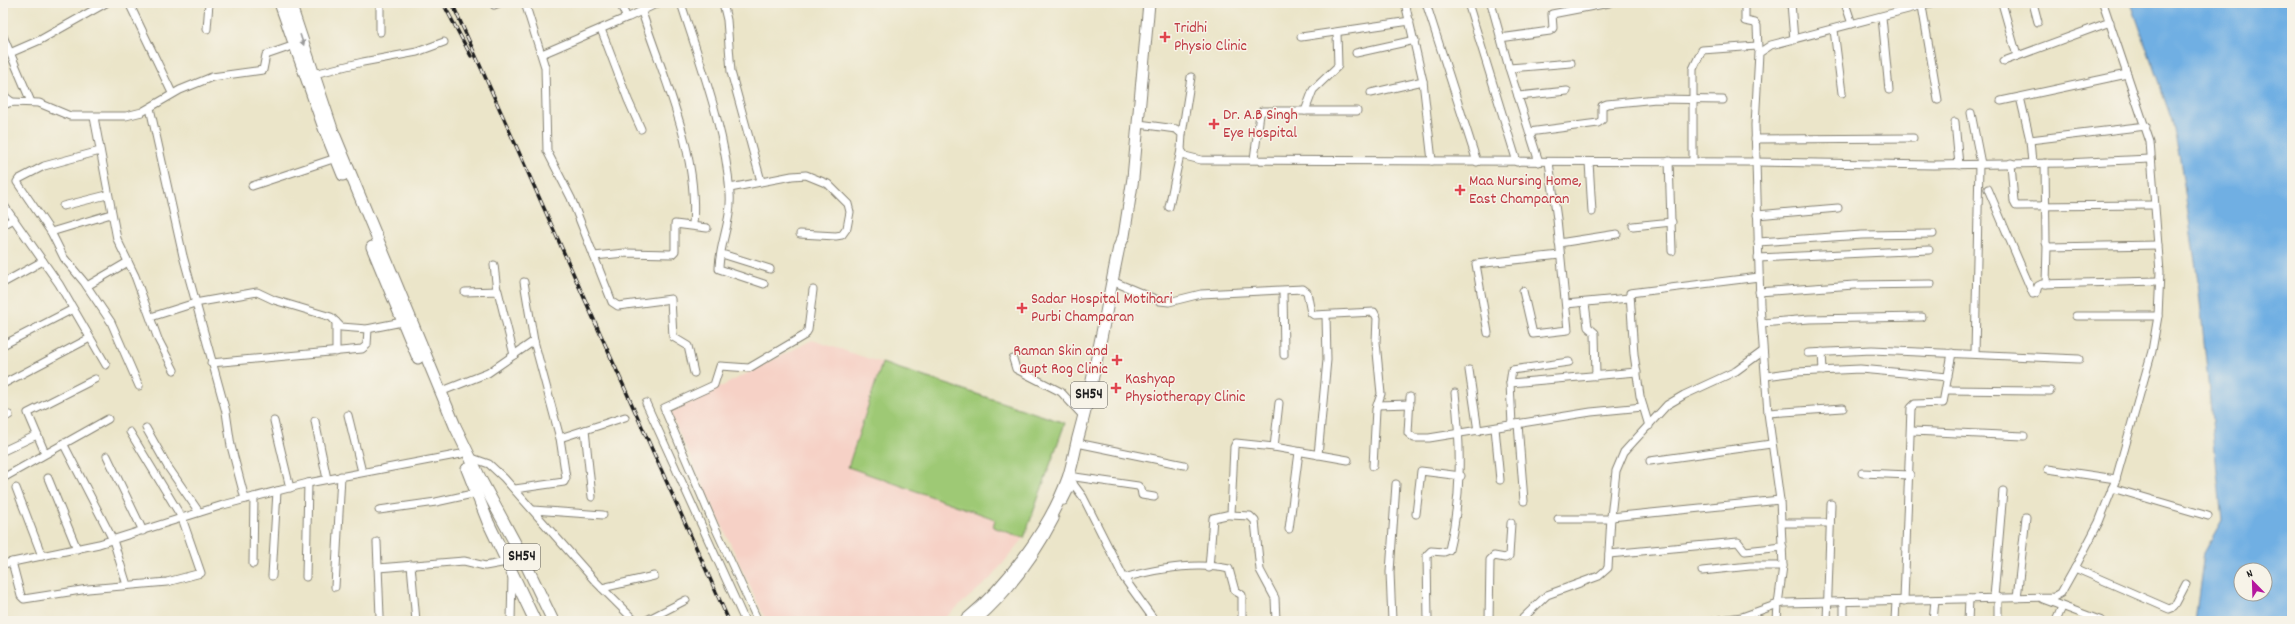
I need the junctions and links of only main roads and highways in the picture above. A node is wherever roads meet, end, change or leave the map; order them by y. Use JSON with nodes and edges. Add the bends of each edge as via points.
{"nodes":[{"id":1,"x":280,"y":3,"type":"edge"},
{"id":2,"x":290,"y":3,"type":"edge"},
{"id":3,"x":1142,"y":3,"type":"edge"},
{"id":4,"x":1149,"y":3,"type":"edge"},
{"id":5,"x":1119,"y":247,"type":"junction"},
{"id":6,"x":465,"y":456,"type":"junction"},
{"id":7,"x":484,"y":498,"type":"junction"},
{"id":8,"x":535,"y":621,"type":"edge"},
{"id":9,"x":545,"y":621,"type":"edge"},
{"id":10,"x":553,"y":621,"type":"edge"},
{"id":11,"x":964,"y":621,"type":"edge"}],
"edges":[{"from":1,"to":6,"type":"main road","via":[[336,158],[402,322]]},
{"from":2,"to":6,"type":"main road","one_way":true,"via":[[335,136]]},
{"from":3,"to":5,"type":"main road","number":"SH54","via":[[1129,157],[1118,236]]},
{"from":4,"to":5,"type":"main road","number":"SH54","via":[[1139,124],[1124,236]]},
{"from":5,"to":11,"type":"main road","number":"SH54","via":[[1069,479],[1029,550],[1003,585]]},
{"from":6,"to":7,"type":"main road"},
{"from":7,"to":8,"type":"main road","number":"SH54","via":[[507,562]]},
{"from":7,"to":9,"type":"main road","number":"SH54"},
{"from":7,"to":10,"type":"main road","number":"SH54","via":[[521,554]]}]}
